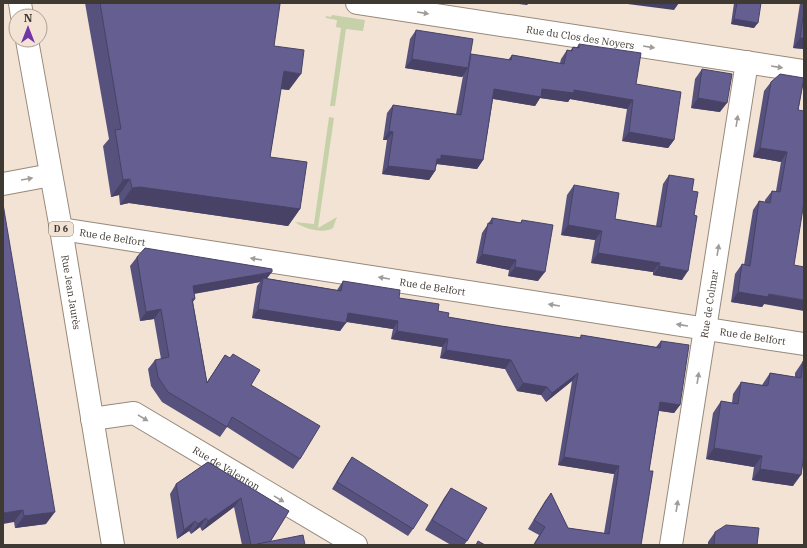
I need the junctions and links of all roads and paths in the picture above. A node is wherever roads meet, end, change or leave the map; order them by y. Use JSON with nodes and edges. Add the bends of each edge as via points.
{"nodes":[{"id":1,"x":357,"y":3,"type":"edge"},
{"id":2,"x":28,"y":48,"type":"edge"},
{"id":3,"x":746,"y":62,"type":"junction"},
{"id":4,"x":804,"y":71,"type":"edge"},
{"id":5,"x":51,"y":175,"type":"junction"},
{"id":6,"x":3,"y":184,"type":"edge"},
{"id":7,"x":61,"y":228,"type":"junction"},
{"id":8,"x":705,"y":328,"type":"junction"},
{"id":9,"x":804,"y":344,"type":"edge"},
{"id":10,"x":92,"y":419,"type":"junction"},
{"id":11,"x":113,"y":545,"type":"edge"},
{"id":12,"x":356,"y":545,"type":"edge"},
{"id":13,"x":671,"y":545,"type":"edge"}],
"edges":[{"from":1,"to":3,"type":"street","name":"Rue du Clos des Noyers","one_way":true},
{"from":2,"to":5,"type":"street","name":"Rue Jean Jaurès","number":"D 6"},
{"from":3,"to":4,"type":"street","name":"Rue du Clos des Noyers","one_way":true},
{"from":8,"to":3,"type":"street","name":"Rue de Colmar","one_way":true},
{"from":6,"to":5,"type":"street","one_way":true},
{"from":5,"to":7,"type":"street","name":"Rue Jean Jaurès","number":"D 6"},
{"from":8,"to":7,"type":"street","name":"Rue de Belfort","one_way":true},
{"from":7,"to":10,"type":"street","name":"Rue Jean Jaurès","number":"D 6"},
{"from":8,"to":9,"type":"street","name":"Rue de Belfort"},
{"from":13,"to":8,"type":"street","name":"Rue de Colmar","one_way":true},
{"from":10,"to":11,"type":"street","name":"Rue Jean Jaurès","number":"D 6"},
{"from":10,"to":12,"type":"street","name":"Rue de Valenton","one_way":true,"via":[[134,412]]}]}
